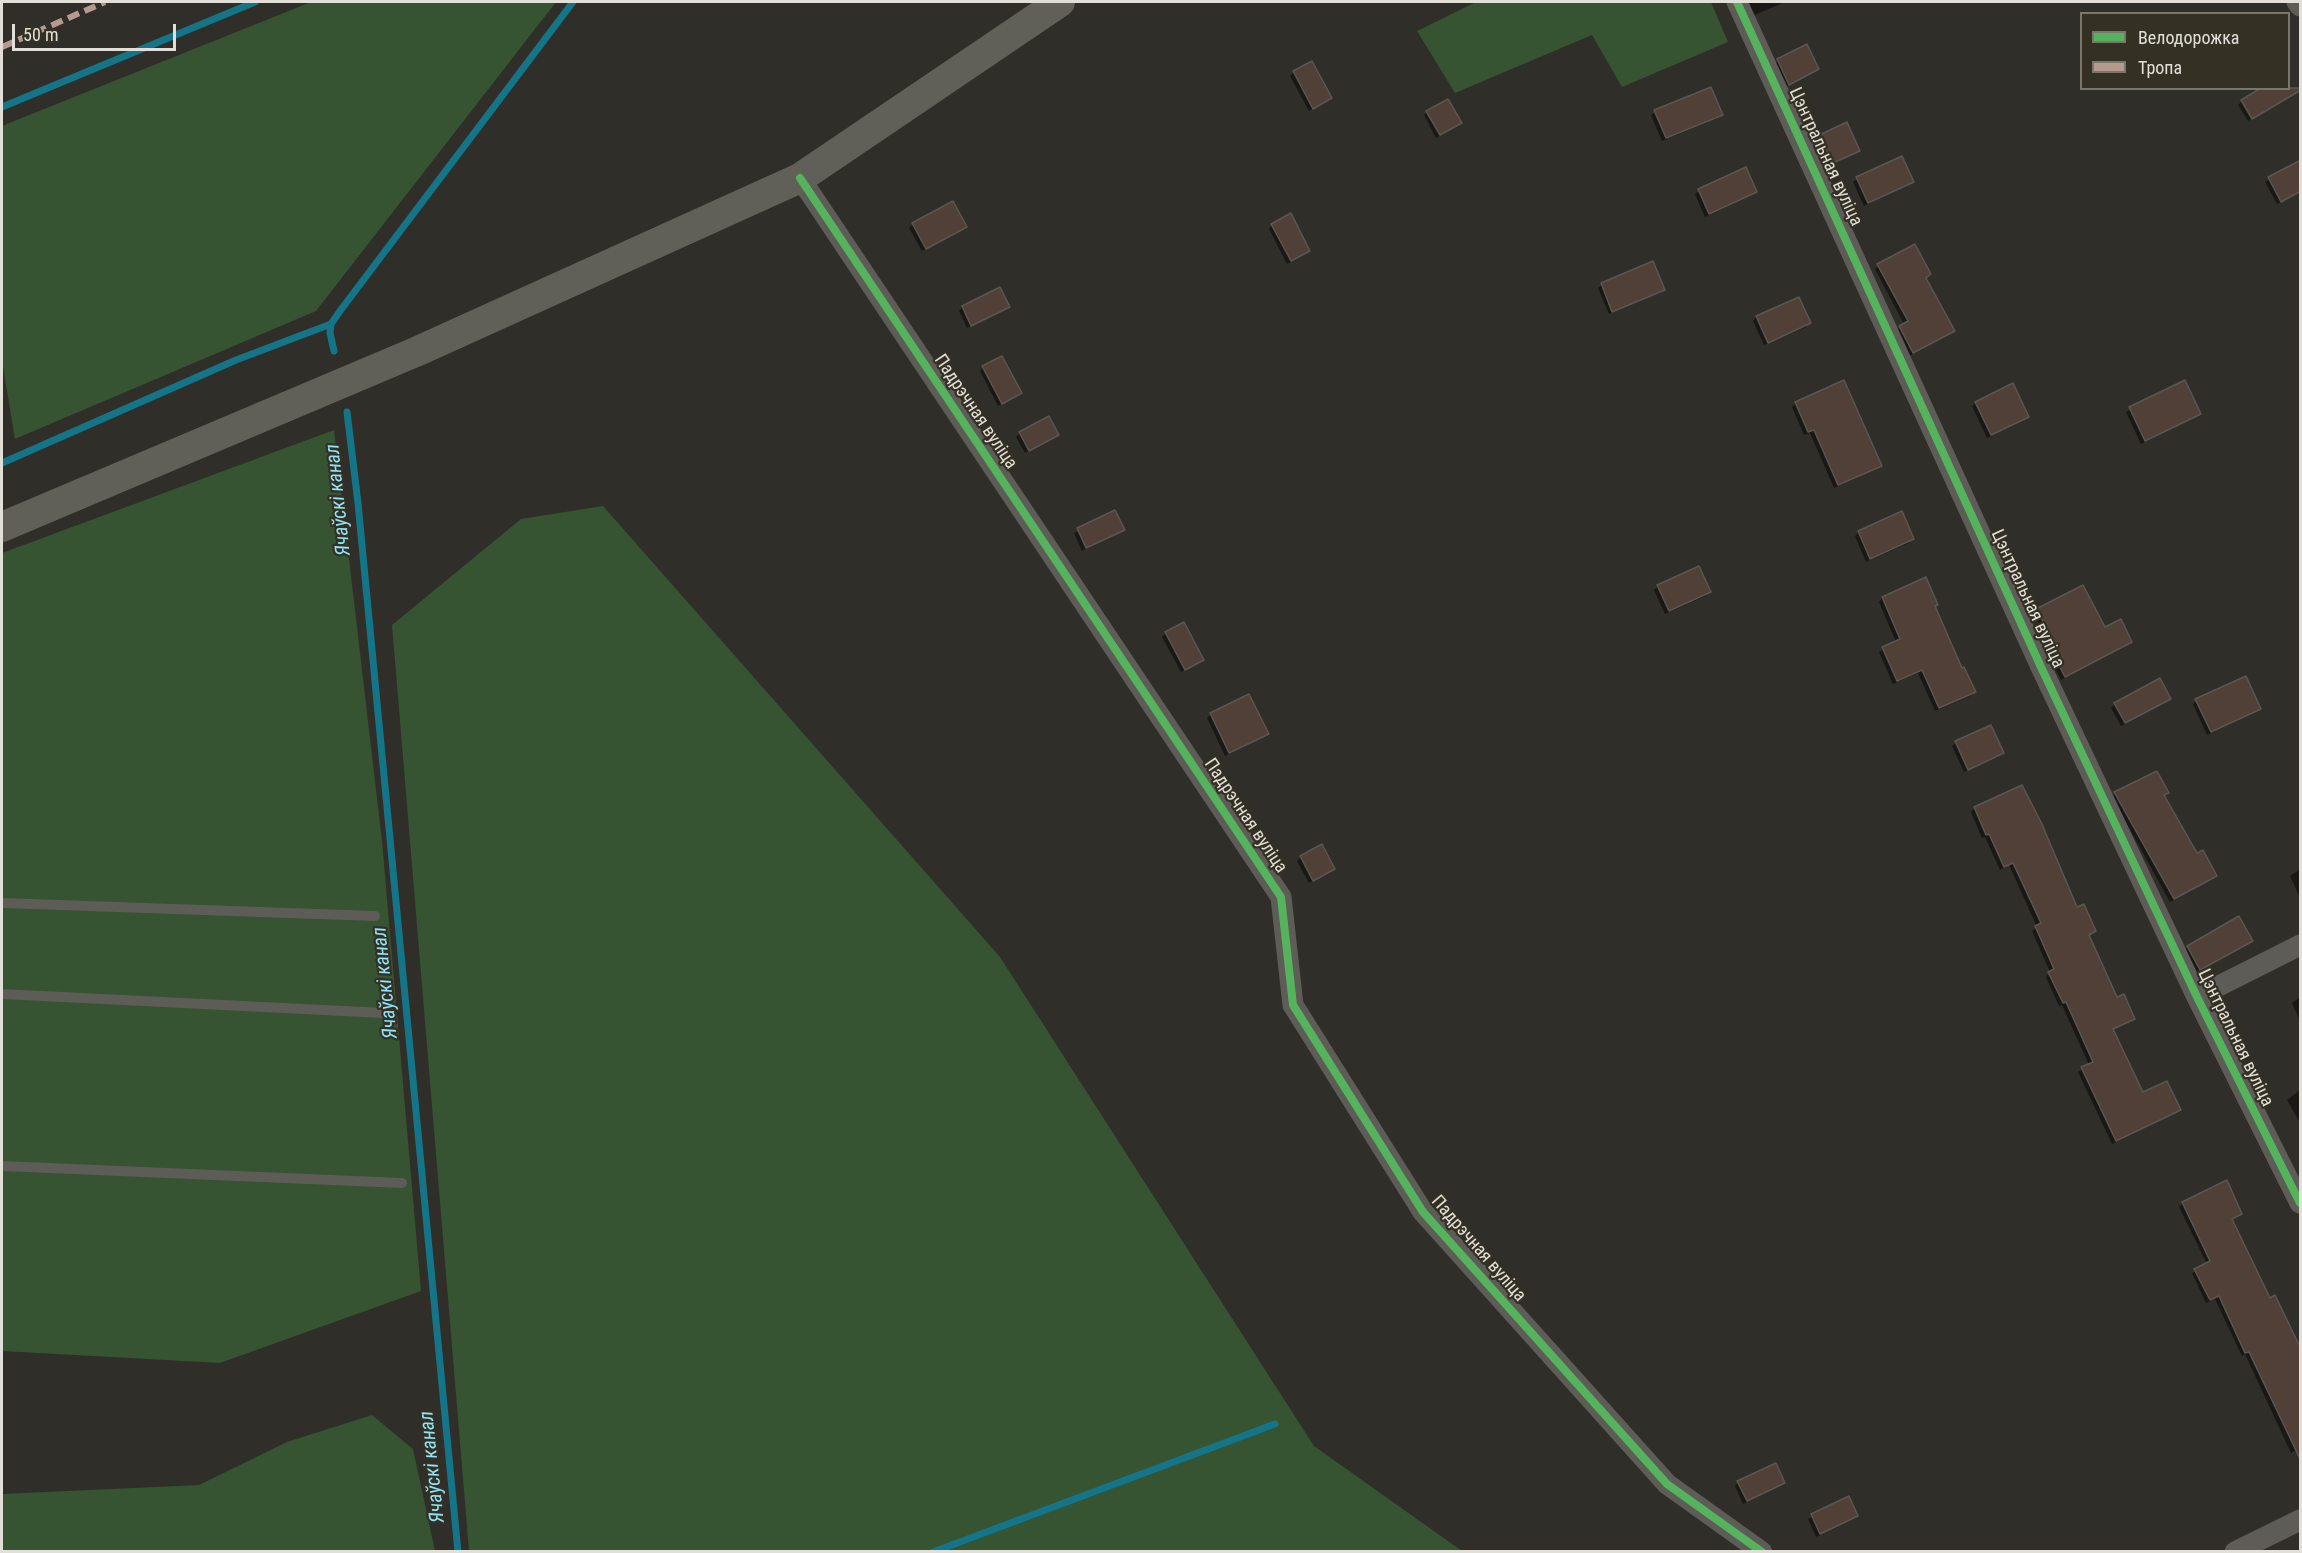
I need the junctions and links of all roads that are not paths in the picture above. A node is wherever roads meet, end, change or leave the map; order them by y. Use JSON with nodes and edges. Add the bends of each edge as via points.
{"nodes":[{"id":1,"x":1060,"y":2,"type":"edge"},
{"id":2,"x":1737,"y":2,"type":"edge"},
{"id":3,"x":2297,"y":2,"type":"edge"},
{"id":4,"x":2301,"y":6,"type":"edge"},
{"id":5,"x":800,"y":178,"type":"junction"},
{"id":6,"x":2,"y":527,"type":"edge"},
{"id":7,"x":2,"y":903,"type":"edge"},
{"id":8,"x":375,"y":916,"type":"dead end"},
{"id":9,"x":2301,"y":945,"type":"edge"},
{"id":10,"x":2,"y":994,"type":"edge"},
{"id":11,"x":2197,"y":997,"type":"junction"},
{"id":12,"x":384,"y":1013,"type":"dead end"},
{"id":13,"x":2,"y":1166,"type":"edge"},
{"id":14,"x":402,"y":1183,"type":"dead end"},
{"id":15,"x":2301,"y":1203,"type":"edge"},
{"id":16,"x":2301,"y":1520,"type":"edge"},
{"id":17,"x":1762,"y":1551,"type":"edge"},
{"id":18,"x":2235,"y":1551,"type":"edge"}],
"edges":[{"from":1,"to":5,"type":"main road"},
{"from":2,"to":11,"type":"street","name":"Цэнтральная вуліца","via":[[2036,656]]},
{"from":3,"to":4,"type":"street"},
{"from":5,"to":6,"type":"main road","via":[[418,351]]},
{"from":5,"to":17,"type":"street","name":"Падрэчная вуліца","via":[[1281,897],[1293,1005],[1424,1212],[1667,1484]]},
{"from":7,"to":8,"type":"lane"},
{"from":9,"to":11,"type":"street"},
{"from":10,"to":12,"type":"lane"},
{"from":11,"to":15,"type":"street","name":"Цэнтральная вуліца"},
{"from":13,"to":14,"type":"lane"},
{"from":16,"to":18,"type":"street"}]}
